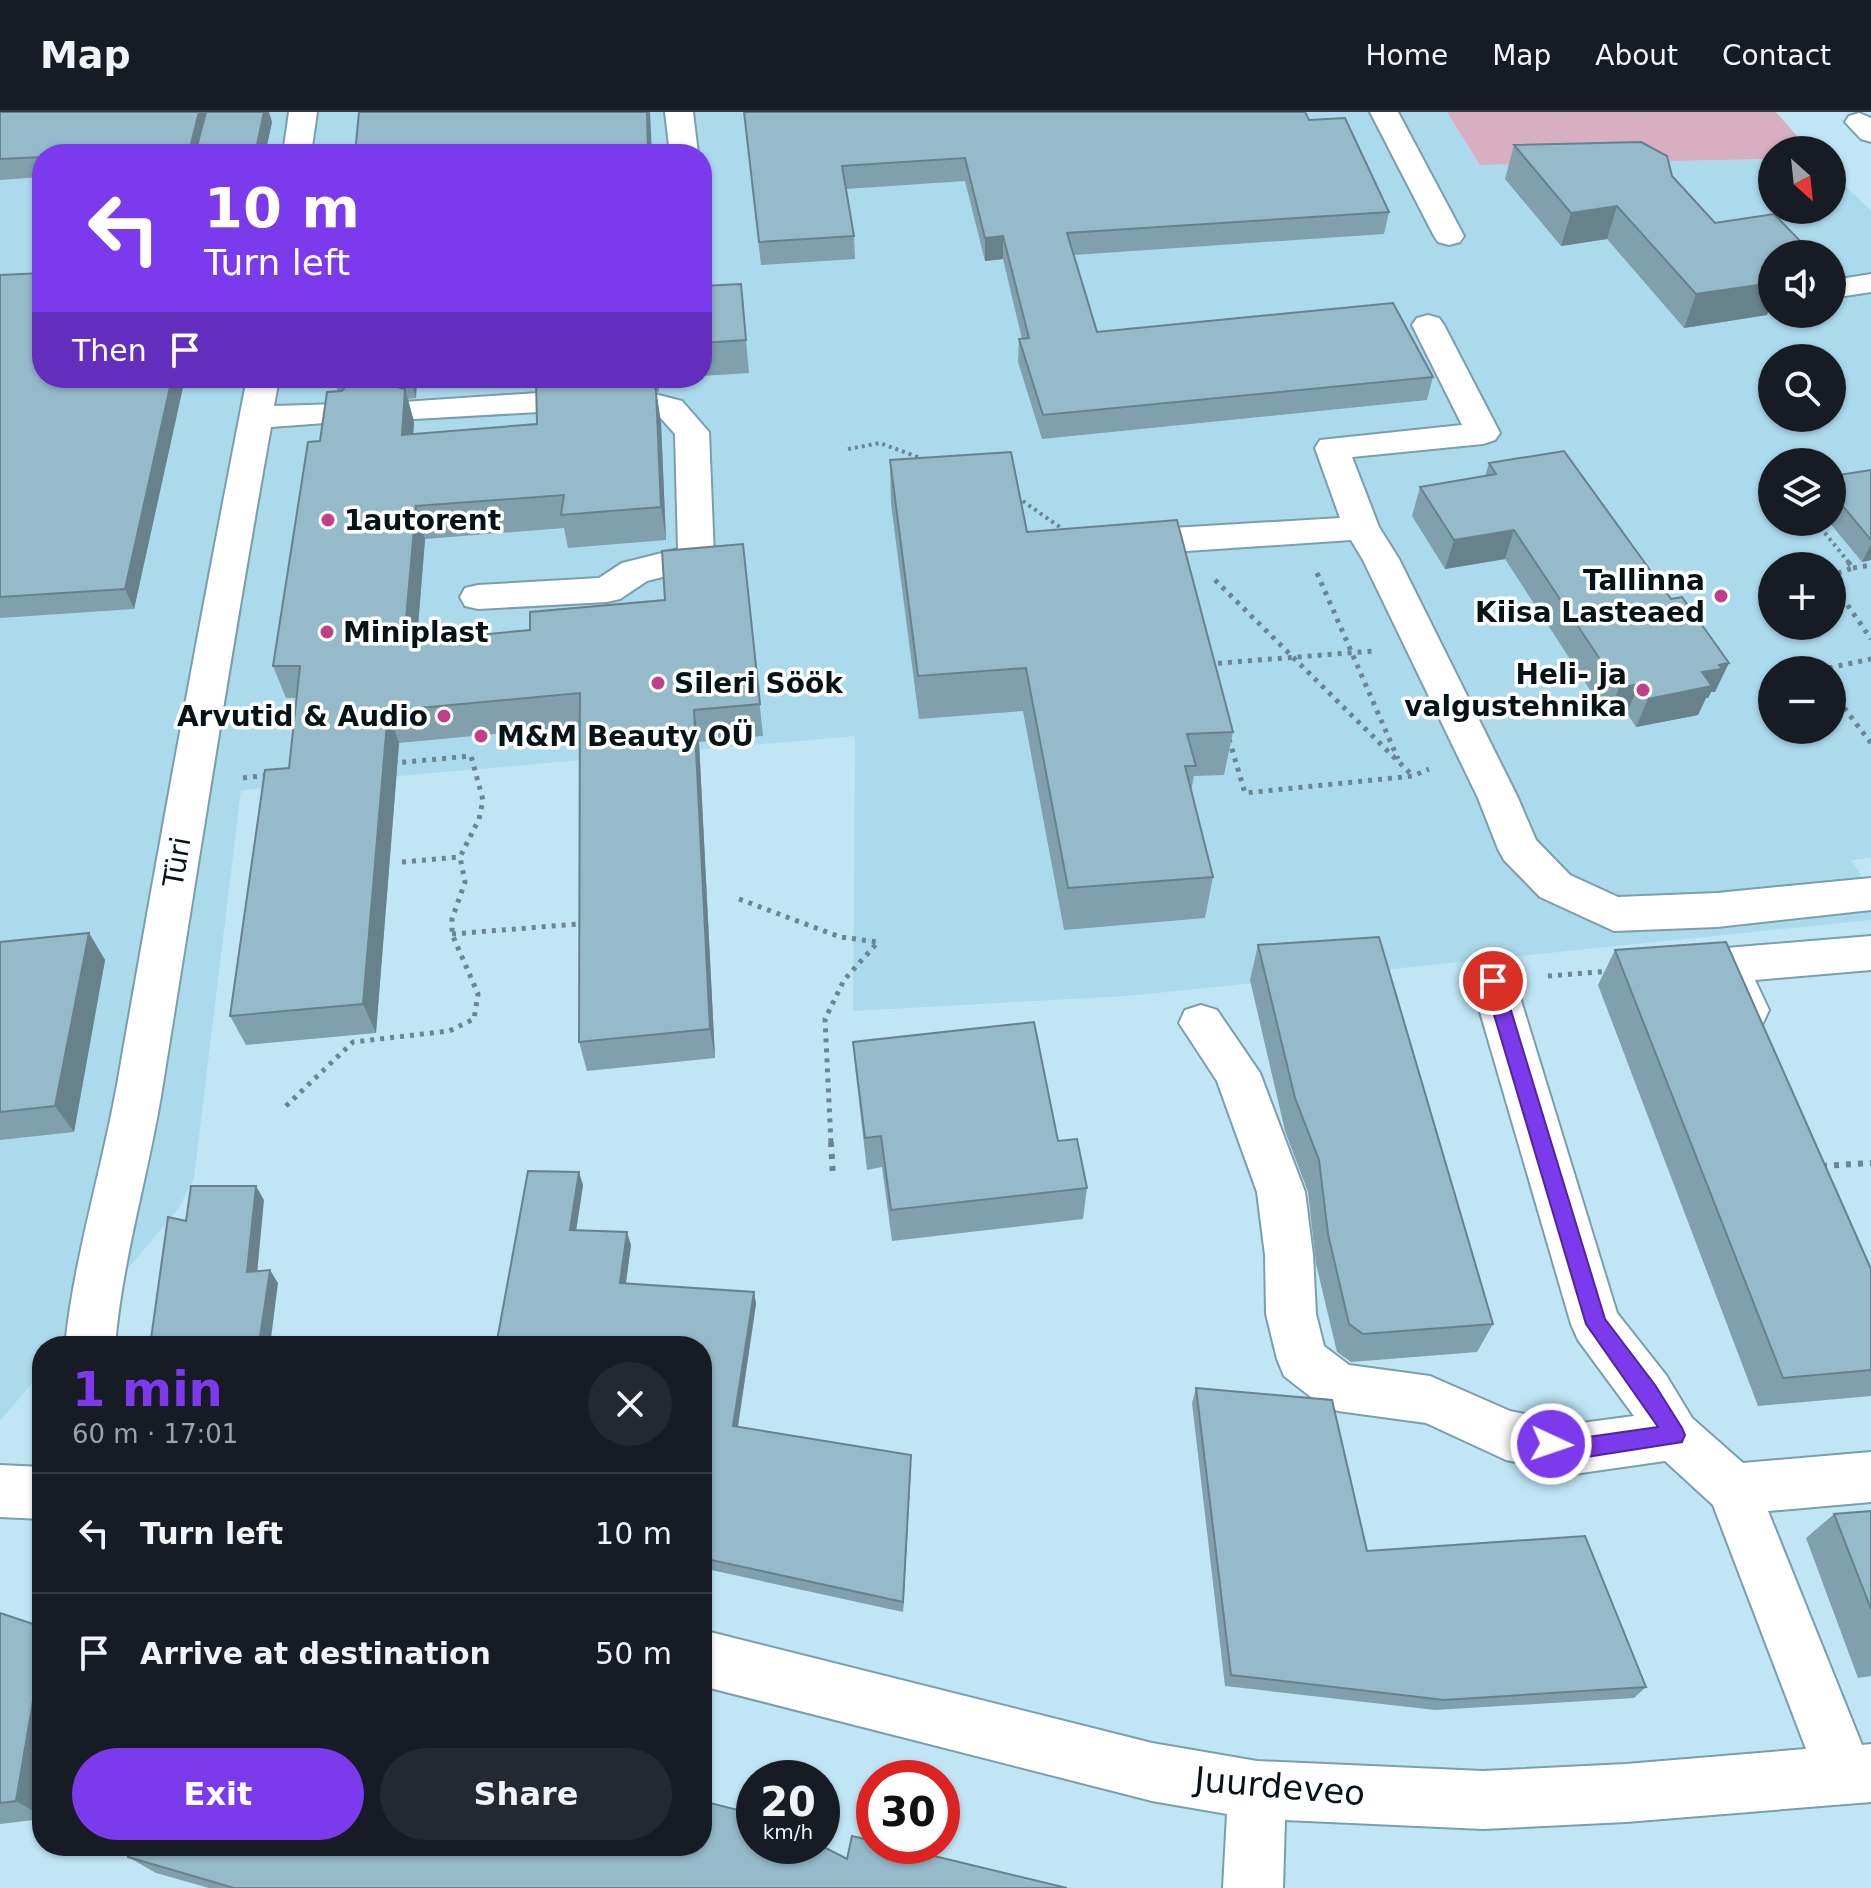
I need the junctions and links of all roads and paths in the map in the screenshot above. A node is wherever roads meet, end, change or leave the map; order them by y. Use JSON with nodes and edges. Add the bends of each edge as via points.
{"nodes":[{"id":1,"x":303,"y":112,"type":"edge"},
{"id":2,"x":679,"y":112,"type":"edge"},
{"id":3,"x":1384,"y":112,"type":"edge"},
{"id":4,"x":298,"y":144,"type":"edge"},
{"id":5,"x":683,"y":144,"type":"edge"},
{"id":6,"x":1449,"y":236,"type":"dead end"},
{"id":7,"x":1428,"y":325,"type":"dead end"},
{"id":8,"x":456,"y":388,"type":"edge"},
{"id":9,"x":260,"y":398,"type":"edge"},
{"id":10,"x":340,"y":414,"type":"edge"},
{"id":11,"x":848,"y":449,"type":"dead end"},
{"id":12,"x":934,"y":463,"type":"edge"},
{"id":13,"x":1015,"y":493,"type":"edge"},
{"id":14,"x":1361,"y":528,"type":"junction"},
{"id":15,"x":1069,"y":534,"type":"edge"},
{"id":16,"x":1827,"y":536,"type":"edge"},
{"id":17,"x":1172,"y":540,"type":"edge"},
{"id":18,"x":1313,"y":563,"type":"dead end"},
{"id":19,"x":1871,"y":565,"type":"edge"},
{"id":20,"x":1853,"y":568,"type":"junction"},
{"id":21,"x":1214,"y":579,"type":"dead end"},
{"id":22,"x":478,"y":597,"type":"dead end"},
{"id":23,"x":1871,"y":639,"type":"edge"},
{"id":24,"x":1424,"y":647,"type":"junction"},
{"id":25,"x":1352,"y":653,"type":"junction"},
{"id":26,"x":1293,"y":657,"type":"junction"},
{"id":27,"x":1871,"y":659,"type":"edge"},
{"id":28,"x":1846,"y":664,"type":"edge"},
{"id":29,"x":1211,"y":679,"type":"edge"},
{"id":30,"x":1846,"y":710,"type":"edge"},
{"id":31,"x":1228,"y":736,"type":"edge"},
{"id":32,"x":1871,"y":743,"type":"edge"},
{"id":33,"x":1474,"y":750,"type":"junction"},
{"id":34,"x":1399,"y":762,"type":"junction"},
{"id":35,"x":393,"y":764,"type":"dead end"},
{"id":36,"x":284,"y":774,"type":"edge"},
{"id":37,"x":1413,"y":776,"type":"junction"},
{"id":38,"x":191,"y":783,"type":"junction"},
{"id":39,"x":460,"y":857,"type":"junction"},
{"id":40,"x":402,"y":862,"type":"dead end"},
{"id":41,"x":1871,"y":894,"type":"edge"},
{"id":42,"x":739,"y":899,"type":"dead end"},
{"id":43,"x":578,"y":924,"type":"edge"},
{"id":44,"x":452,"y":934,"type":"junction"},
{"id":45,"x":1871,"y":953,"type":"edge"},
{"id":46,"x":1617,"y":971,"type":"dead end"},
{"id":47,"x":1493,"y":981,"type":"joint"},
{"id":48,"x":1201,"y":1023,"type":"dead end"},
{"id":49,"x":1765,"y":1051,"type":"edge"},
{"id":50,"x":286,"y":1106,"type":"dead end"},
{"id":51,"x":1871,"y":1163,"type":"edge"},
{"id":52,"x":1817,"y":1166,"type":"edge"},
{"id":53,"x":833,"y":1176,"type":"dead end"},
{"id":54,"x":91,"y":1336,"type":"edge"},
{"id":55,"x":1674,"y":1435,"type":"junction"},
{"id":56,"x":1871,"y":1477,"type":"edge"},
{"id":57,"x":1734,"y":1489,"type":"junction"},
{"id":58,"x":0,"y":1491,"type":"edge"},
{"id":59,"x":32,"y":1493,"type":"edge"},
{"id":60,"x":712,"y":1661,"type":"edge"},
{"id":61,"x":1858,"y":1774,"type":"edge"},
{"id":62,"x":1257,"y":1790,"type":"junction"},
{"id":63,"x":1253,"y":1888,"type":"edge"}],
"edges":[{"from":1,"to":4,"type":"street"},
{"from":2,"to":5,"type":"street"},
{"from":3,"to":6,"type":"street"},
{"from":7,"to":14,"type":"street","via":[[1483,433],[1332,448]]},
{"from":8,"to":22,"type":"street","via":[[427,409],[627,397],[670,408],[692,432],[696,557],[635,572],[607,590]]},
{"from":9,"to":10,"type":"street"},
{"from":9,"to":38,"type":"street","name":"Türi"},
{"from":11,"to":12,"type":"path","via":[[880,443]]},
{"from":13,"to":15,"type":"path"},
{"from":14,"to":17,"type":"street"},
{"from":14,"to":24,"type":"street"},
{"from":16,"to":20,"type":"path"},
{"from":18,"to":25,"type":"path"},
{"from":19,"to":20,"type":"path"},
{"from":20,"to":23,"type":"path","via":[[1838,573],[1835,587]]},
{"from":21,"to":26,"type":"path"},
{"from":24,"to":25,"type":"path"},
{"from":24,"to":33,"type":"street"},
{"from":25,"to":26,"type":"path"},
{"from":25,"to":34,"type":"path"},
{"from":26,"to":29,"type":"path","via":[[1207,664]]},
{"from":26,"to":34,"type":"path"},
{"from":27,"to":28,"type":"path"},
{"from":30,"to":32,"type":"path"},
{"from":31,"to":37,"type":"path","via":[[1245,793]]},
{"from":33,"to":37,"type":"path"},
{"from":33,"to":41,"type":"street","via":[[1519,849],[1555,886],[1614,914],[1717,910]]},
{"from":34,"to":37,"type":"path"},
{"from":35,"to":39,"type":"path","via":[[471,756],[483,800]]},
{"from":36,"to":38,"type":"path"},
{"from":38,"to":54,"type":"street","name":"Türi"},
{"from":39,"to":40,"type":"path"},
{"from":39,"to":44,"type":"path","via":[[465,882]]},
{"from":42,"to":53,"type":"path","via":[[840,937],[878,942],[844,980],[825,1019]]},
{"from":43,"to":44,"type":"path"},
{"from":44,"to":50,"type":"path","via":[[478,994],[474,1019],[449,1031],[353,1042]]},
{"from":45,"to":49,"type":"street","via":[[1726,965]]},
{"from":46,"to":47,"type":"path"},
{"from":47,"to":55,"type":"street","via":[[1596,1324]]},
{"from":48,"to":55,"type":"street","via":[[1237,1073],[1281,1192],[1291,1314],[1302,1359],[1338,1387],[1430,1400],[1506,1435],[1574,1449]]},
{"from":51,"to":52,"type":"path"},
{"from":55,"to":57,"type":"street"},
{"from":56,"to":57,"type":"street"},
{"from":57,"to":61,"type":"street","via":[[1758,1557]]},
{"from":58,"to":59,"type":"street"},
{"from":60,"to":62,"type":"street","name":"Juurdeveo","via":[[1152,1772]]},
{"from":61,"to":62,"type":"street","name":"Juurdeveo","via":[[1483,1800]]},
{"from":62,"to":63,"type":"street"}]}
